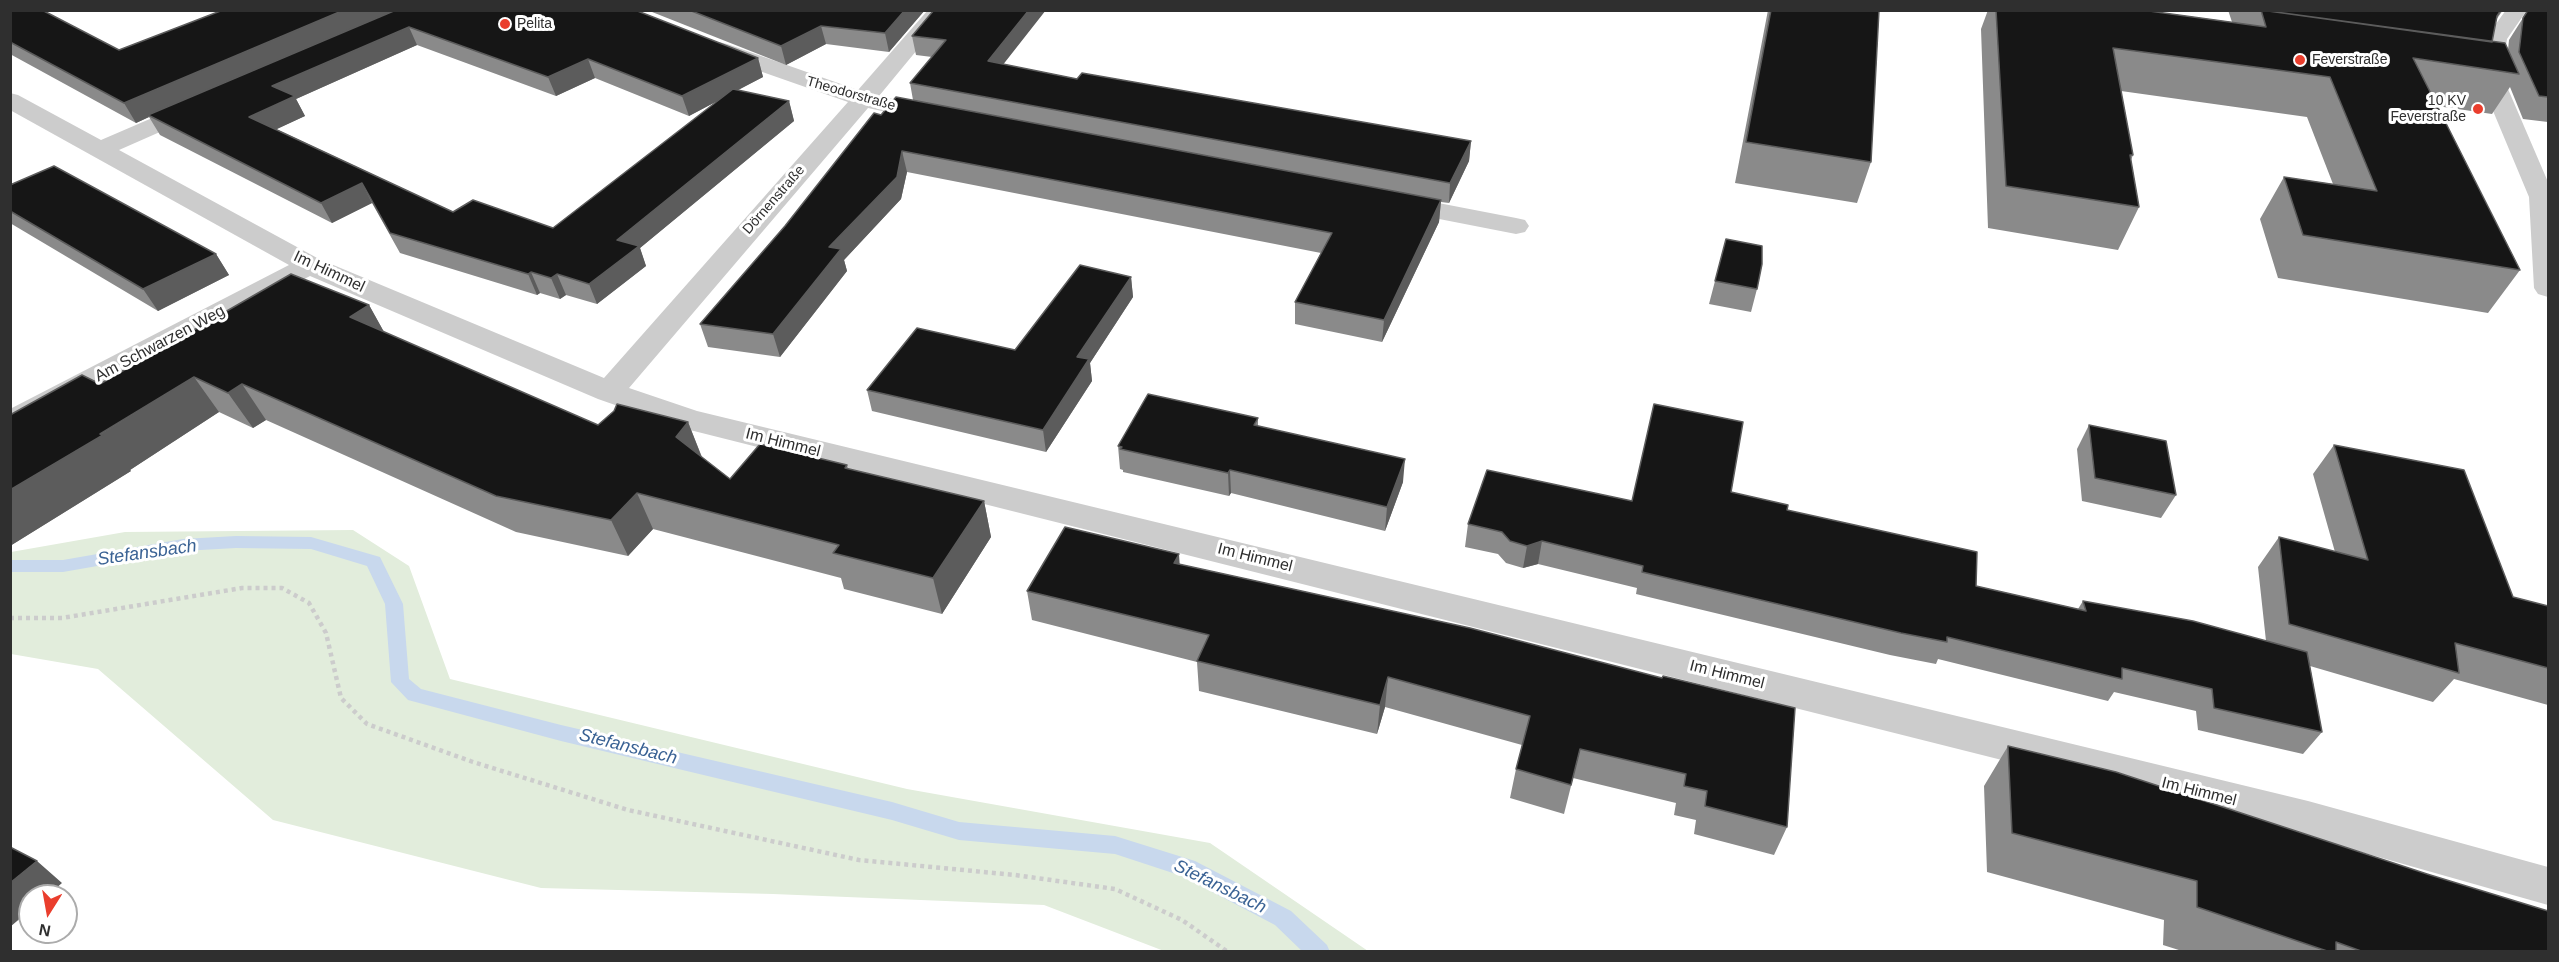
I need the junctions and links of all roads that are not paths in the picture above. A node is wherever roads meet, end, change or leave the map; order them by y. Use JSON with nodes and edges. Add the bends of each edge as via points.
{"nodes":[{"id":1,"x":940,"y":10,"type":"edge"},
{"id":2,"x":2517,"y":10,"type":"edge"},
{"id":3,"x":697,"y":40,"type":"edge"},
{"id":4,"x":216,"y":99,"type":"edge"},
{"id":5,"x":862,"y":99,"type":"junction"},
{"id":6,"x":10,"y":100,"type":"edge"},
{"id":7,"x":952,"y":119,"type":"edge"},
{"id":8,"x":101,"y":149,"type":"junction"},
{"id":9,"x":1378,"y":200,"type":"edge"},
{"id":10,"x":1516,"y":226,"type":"dead end"},
{"id":11,"x":309,"y":266,"type":"junction"},
{"id":12,"x":2548,"y":288,"type":"edge"},
{"id":13,"x":609,"y":392,"type":"junction"},
{"id":14,"x":10,"y":422,"type":"edge"},
{"id":15,"x":2548,"y":886,"type":"edge"}],
"edges":[{"from":1,"to":5,"type":"street","name":"Dörnenstraße"},
{"from":2,"to":12,"type":"street","via":[[2496,39],[2479,74],[2542,197]]},
{"from":3,"to":5,"type":"street","name":"Theodorstraße","via":[[785,75]]},
{"from":4,"to":8,"type":"street"},
{"from":5,"to":7,"type":"street","name":"Theodorstraße"},
{"from":5,"to":13,"type":"street","name":"Dörnenstraße"},
{"from":6,"to":8,"type":"street","name":"Im Himmel"},
{"from":8,"to":11,"type":"street","name":"Im Himmel"},
{"from":9,"to":10,"type":"street"},
{"from":11,"to":13,"type":"street","name":"Im Himmel"},
{"from":11,"to":14,"type":"street","name":"Am Schwarzen Weg"},
{"from":13,"to":15,"type":"street","name":"Im Himmel","via":[[689,420],[2284,814]]}]}
